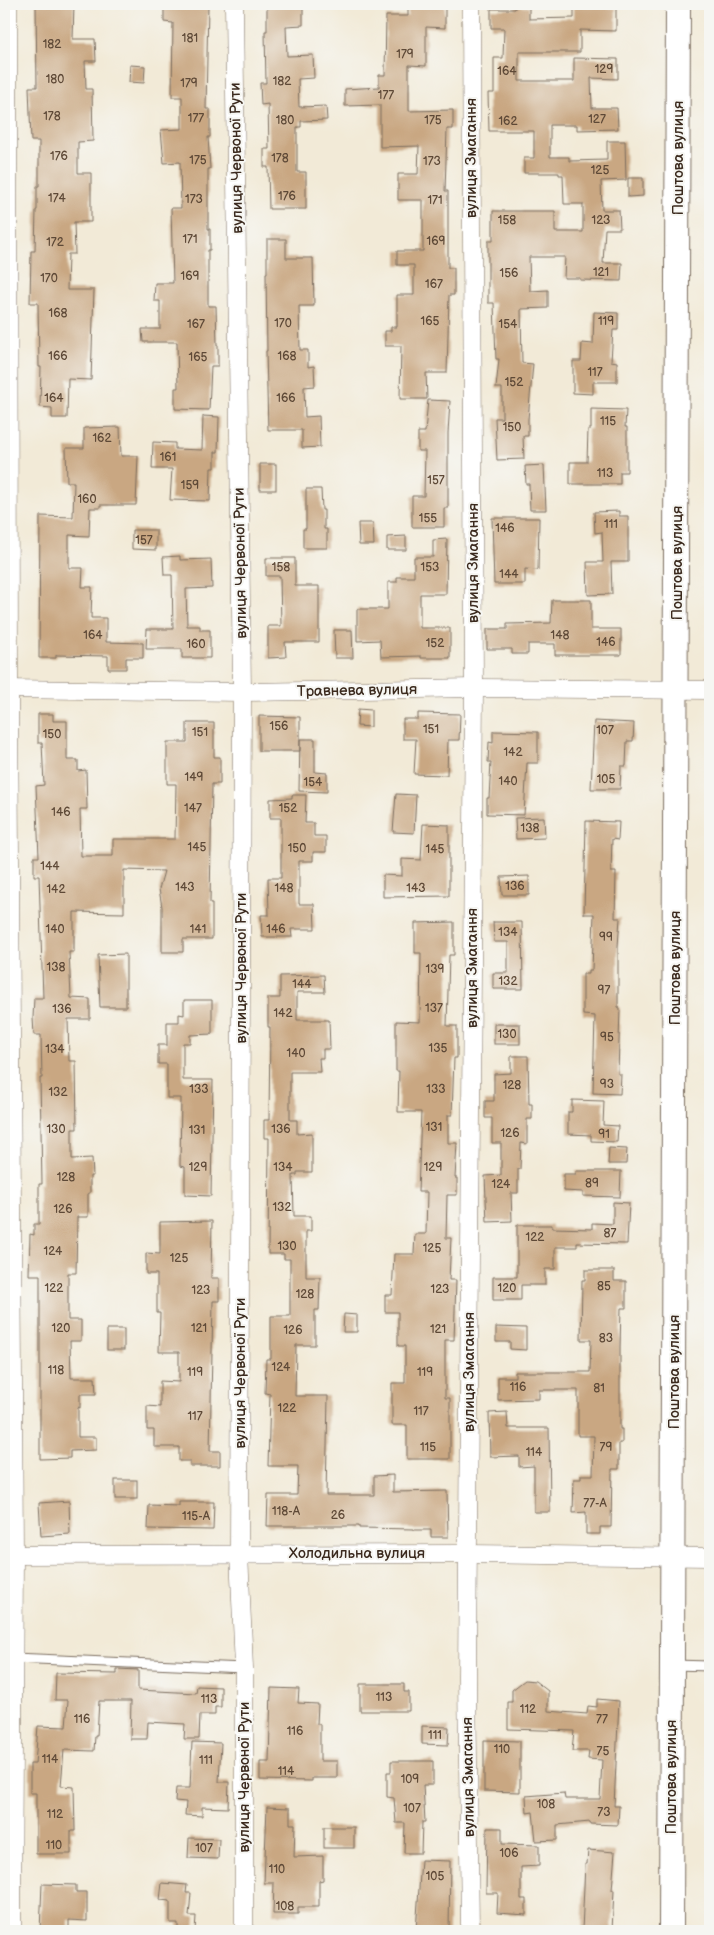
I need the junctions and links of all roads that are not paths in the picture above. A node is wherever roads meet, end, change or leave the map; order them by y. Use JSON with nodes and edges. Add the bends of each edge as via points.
{"nodes":[{"id":1,"x":8,"y":4,"type":"edge"},
{"id":2,"x":234,"y":4,"type":"edge"},
{"id":3,"x":471,"y":4,"type":"edge"},
{"id":4,"x":678,"y":4,"type":"edge"},
{"id":5,"x":474,"y":688,"type":"junction"},
{"id":6,"x":6,"y":689,"type":"edge"},
{"id":7,"x":677,"y":689,"type":"junction"},
{"id":8,"x":710,"y":690,"type":"edge"},
{"id":9,"x":242,"y":692,"type":"junction"},
{"id":10,"x":239,"y":1553,"type":"junction"},
{"id":11,"x":468,"y":1554,"type":"junction"},
{"id":12,"x":9,"y":1555,"type":"edge"},
{"id":13,"x":673,"y":1557,"type":"junction"},
{"id":14,"x":710,"y":1557,"type":"edge"},
{"id":15,"x":14,"y":1658,"type":"junction"},
{"id":16,"x":672,"y":1665,"type":"junction"},
{"id":17,"x":710,"y":1666,"type":"edge"},
{"id":18,"x":244,"y":1668,"type":"junction"},
{"id":19,"x":12,"y":1931,"type":"edge"},
{"id":20,"x":244,"y":1931,"type":"edge"},
{"id":21,"x":470,"y":1931,"type":"edge"},
{"id":22,"x":671,"y":1931,"type":"edge"}],
"edges":[{"from":1,"to":6,"type":"street"},
{"from":2,"to":9,"type":"street","name":"вулиця Червоної Рути"},
{"from":3,"to":5,"type":"street","name":"вулиця Змагання"},
{"from":4,"to":7,"type":"street","name":"Поштова вулиця"},
{"from":5,"to":7,"type":"street","name":"Травнева вулиця"},
{"from":5,"to":9,"type":"street","name":"Травнева вулиця"},
{"from":5,"to":11,"type":"street","name":"вулиця Змагання"},
{"from":6,"to":9,"type":"street","name":"Травнева вулиця"},
{"from":6,"to":12,"type":"street"},
{"from":7,"to":8,"type":"street","name":"Травнева вулиця"},
{"from":7,"to":13,"type":"street","name":"Поштова вулиця"},
{"from":9,"to":10,"type":"street","name":"вулиця Червоної Рути"},
{"from":10,"to":11,"type":"street","name":"Холодильна вулиця"},
{"from":10,"to":12,"type":"street","name":"Холодильна вулиця"},
{"from":10,"to":18,"type":"street","name":"вулиця Червоної Рути"},
{"from":11,"to":13,"type":"street","name":"Холодильна вулиця"},
{"from":11,"to":21,"type":"street","name":"вулиця Змагання"},
{"from":12,"to":15,"type":"street"},
{"from":13,"to":14,"type":"street","name":"Холодильна вулиця"},
{"from":13,"to":16,"type":"street","name":"Поштова вулиця"},
{"from":15,"to":18,"type":"lane"},
{"from":15,"to":19,"type":"street"},
{"from":16,"to":17,"type":"lane"},
{"from":16,"to":22,"type":"street","name":"Поштова вулиця"},
{"from":18,"to":20,"type":"street","name":"вулиця Червоної Рути"}]}
